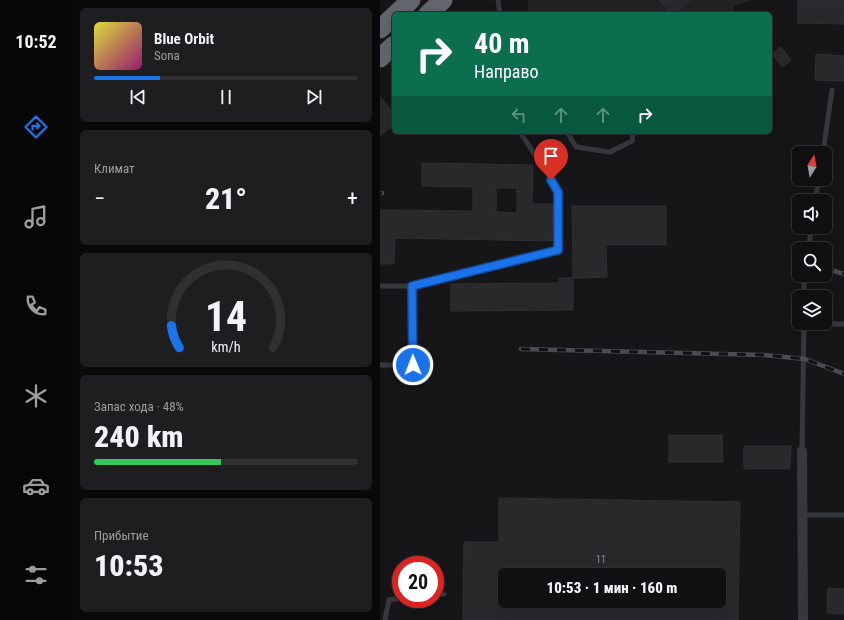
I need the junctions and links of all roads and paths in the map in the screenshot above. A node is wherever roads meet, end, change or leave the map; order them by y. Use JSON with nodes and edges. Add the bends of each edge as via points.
{"nodes":[{"id":1,"x":411,"y":0,"type":"edge"},
{"id":2,"x":443,"y":0,"type":"edge"},
{"id":3,"x":498,"y":0,"type":"edge"},
{"id":4,"x":398,"y":12,"type":"edge"},
{"id":5,"x":430,"y":12,"type":"edge"},
{"id":6,"x":500,"y":12,"type":"edge"},
{"id":7,"x":392,"y":18,"type":"edge"},
{"id":8,"x":380,"y":29,"type":"edge"},
{"id":9,"x":392,"y":47,"type":"edge"},
{"id":10,"x":380,"y":58,"type":"edge"},
{"id":11,"x":832,"y":90,"type":"dead end"},
{"id":12,"x":521,"y":134,"type":"edge"},
{"id":13,"x":568,"y":134,"type":"edge"},
{"id":14,"x":633,"y":134,"type":"edge"},
{"id":15,"x":824,"y":146,"type":"edge"},
{"id":16,"x":380,"y":286,"type":"edge"},
{"id":17,"x":412,"y":286,"type":"junction"},
{"id":18,"x":832,"y":324,"type":"edge"},
{"id":19,"x":844,"y":324,"type":"edge"},
{"id":20,"x":804,"y":330,"type":"edge"},
{"id":21,"x":380,"y":365,"type":"edge"},
{"id":22,"x":802,"y":451,"type":"joint"},
{"id":23,"x":802,"y":515,"type":"junction"},
{"id":24,"x":844,"y":515,"type":"edge"},
{"id":25,"x":392,"y":600,"type":"edge"},
{"id":26,"x":385,"y":620,"type":"edge"},
{"id":27,"x":803,"y":620,"type":"edge"}],
"edges":[{"from":1,"to":4,"type":"highway"},
{"from":2,"to":5,"type":"highway"},
{"from":3,"to":6,"type":"lane"},
{"from":7,"to":8,"type":"highway"},
{"from":9,"to":10,"type":"highway"},
{"from":11,"to":15,"type":"lane"},
{"from":12,"to":17,"type":"lane","via":[[558,192],[558,250]]},
{"from":13,"to":14,"type":"lane","via":[[576,147],[610,152],[632,141]]},
{"from":16,"to":17,"type":"lane"},
{"from":17,"to":21,"type":"lane","via":[[413,365]]},
{"from":18,"to":19,"type":"lane"},
{"from":20,"to":22,"type":"lane"},
{"from":22,"to":23,"type":"street"},
{"from":23,"to":24,"type":"lane"},
{"from":23,"to":27,"type":"street"},
{"from":25,"to":26,"type":"lane","via":[[389,600]]}]}
